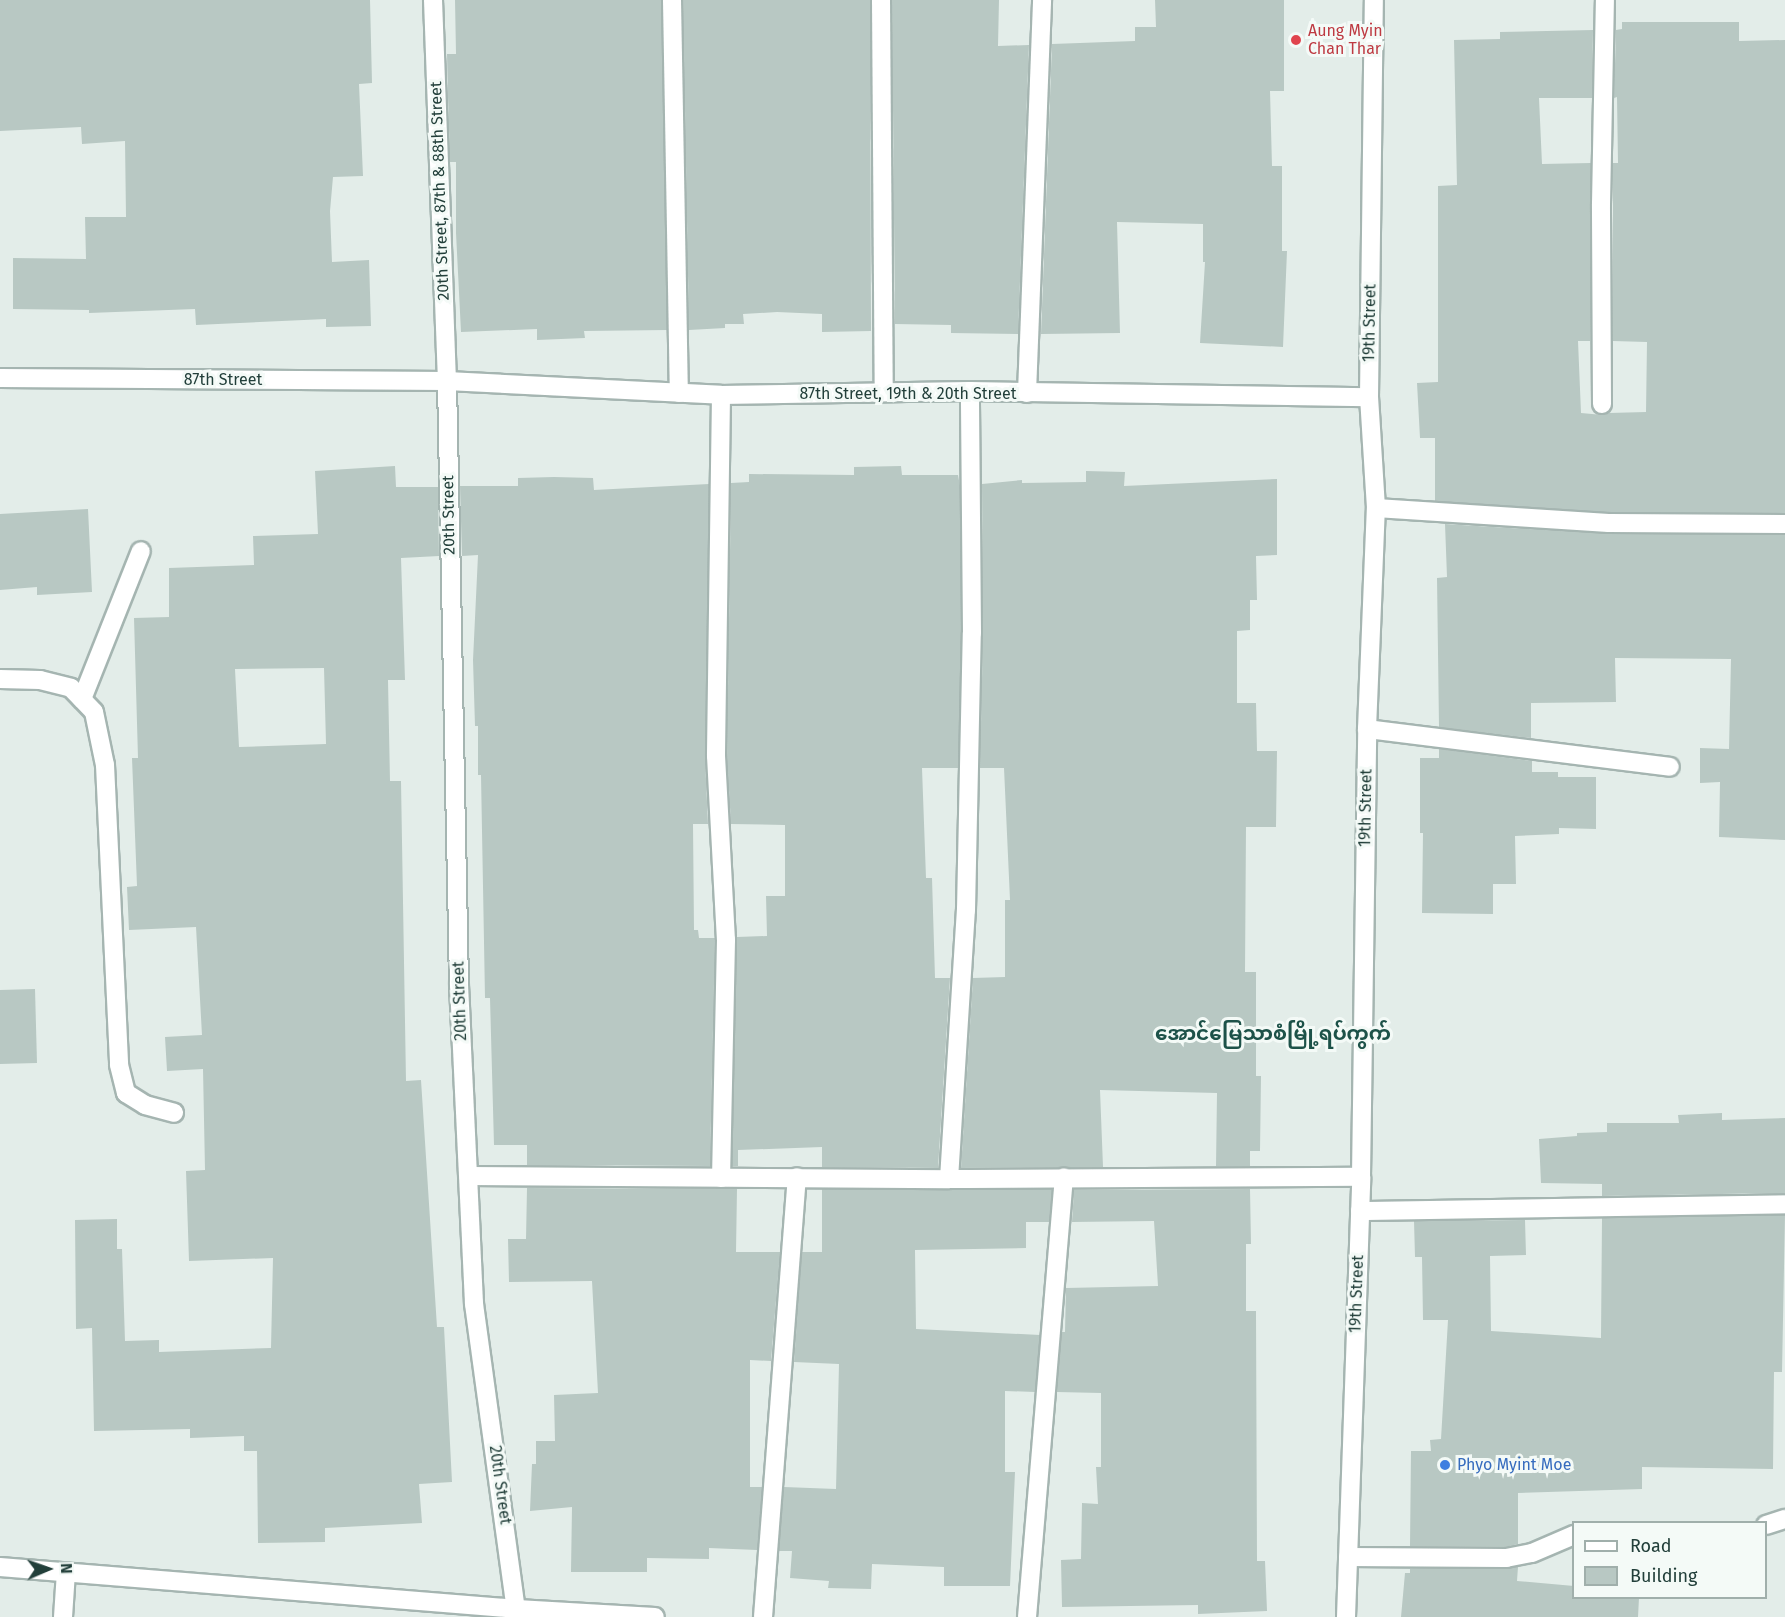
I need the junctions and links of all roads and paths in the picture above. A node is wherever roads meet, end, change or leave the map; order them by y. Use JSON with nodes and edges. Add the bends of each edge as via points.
{"nodes":[{"id":1,"x":433,"y":0,"type":"edge"},
{"id":2,"x":672,"y":0,"type":"edge"},
{"id":3,"x":881,"y":0,"type":"edge"},
{"id":4,"x":1042,"y":0,"type":"edge"},
{"id":5,"x":1374,"y":0,"type":"edge"},
{"id":6,"x":1605,"y":0,"type":"edge"},
{"id":7,"x":0,"y":378,"type":"edge"},
{"id":8,"x":447,"y":381,"type":"junction"},
{"id":9,"x":970,"y":391,"type":"junction"},
{"id":10,"x":884,"y":392,"type":"junction"},
{"id":11,"x":679,"y":393,"type":"junction"},
{"id":12,"x":1027,"y":393,"type":"junction"},
{"id":13,"x":721,"y":395,"type":"junction"},
{"id":14,"x":1369,"y":397,"type":"junction"},
{"id":15,"x":1602,"y":404,"type":"dead end"},
{"id":16,"x":1376,"y":508,"type":"junction"},
{"id":17,"x":1785,"y":524,"type":"edge"},
{"id":18,"x":141,"y":551,"type":"dead end"},
{"id":19,"x":0,"y":679,"type":"edge"},
{"id":20,"x":82,"y":699,"type":"junction"},
{"id":21,"x":1367,"y":729,"type":"junction"},
{"id":22,"x":1670,"y":767,"type":"dead end"},
{"id":23,"x":174,"y":1113,"type":"dead end"},
{"id":24,"x":469,"y":1176,"type":"junction"},
{"id":25,"x":797,"y":1177,"type":"junction"},
{"id":26,"x":1361,"y":1177,"type":"junction"},
{"id":27,"x":721,"y":1178,"type":"junction"},
{"id":28,"x":1064,"y":1178,"type":"junction"},
{"id":29,"x":949,"y":1179,"type":"junction"},
{"id":30,"x":1785,"y":1204,"type":"edge"},
{"id":31,"x":1360,"y":1211,"type":"junction"},
{"id":32,"x":1785,"y":1519,"type":"edge"},
{"id":33,"x":1767,"y":1525,"type":"edge"},
{"id":34,"x":1572,"y":1536,"type":"edge"},
{"id":35,"x":1348,"y":1557,"type":"junction"},
{"id":36,"x":0,"y":1566,"type":"edge"},
{"id":37,"x":66,"y":1572,"type":"junction"},
{"id":38,"x":517,"y":1613,"type":"edge"},
{"id":39,"x":63,"y":1617,"type":"edge"},
{"id":40,"x":655,"y":1617,"type":"edge"},
{"id":41,"x":763,"y":1617,"type":"edge"},
{"id":42,"x":1027,"y":1617,"type":"edge"},
{"id":43,"x":1346,"y":1617,"type":"edge"}],
"edges":[{"from":1,"to":8,"type":"street","name":"20th Street, 87th & 88th Street"},
{"from":2,"to":11,"type":"street"},
{"from":3,"to":10,"type":"street"},
{"from":4,"to":12,"type":"street"},
{"from":5,"to":14,"type":"street","name":"19th Street"},
{"from":6,"to":15,"type":"street"},
{"from":7,"to":8,"type":"street","name":"87th Street"},
{"from":8,"to":11,"type":"street","name":"87th Street, 19th & 20th Street"},
{"from":8,"to":24,"type":"street","name":"20th Street","via":[[459,985]]},
{"from":9,"to":10,"type":"street","name":"87th Street, 19th & 20th Street"},
{"from":9,"to":12,"type":"street","name":"87th Street, 19th & 20th Street"},
{"from":9,"to":29,"type":"street","via":[[972,633],[966,910]]},
{"from":10,"to":13,"type":"street","name":"87th Street, 19th & 20th Street"},
{"from":11,"to":13,"type":"street","name":"87th Street, 19th & 20th Street"},
{"from":12,"to":14,"type":"street","name":"87th Street, 19th & 20th Street"},
{"from":13,"to":27,"type":"street","via":[[716,756],[726,940]]},
{"from":14,"to":16,"type":"street","name":"19th Street"},
{"from":16,"to":17,"type":"street","via":[[1609,523]]},
{"from":16,"to":21,"type":"street","name":"19th Street"},
{"from":18,"to":20,"type":"street"},
{"from":19,"to":20,"type":"street","via":[[40,680],[71,688]]},
{"from":20,"to":23,"type":"street","via":[[94,712],[105,765],[119,1065],[126,1093],[145,1105]]},
{"from":21,"to":22,"type":"street"},
{"from":21,"to":26,"type":"street","name":"19th Street"},
{"from":24,"to":27,"type":"street"},
{"from":24,"to":38,"type":"street","name":"20th Street","via":[[474,1304]]},
{"from":25,"to":27,"type":"street"},
{"from":25,"to":29,"type":"street"},
{"from":25,"to":41,"type":"street"},
{"from":26,"to":28,"type":"street"},
{"from":26,"to":31,"type":"street","name":"19th Street"},
{"from":28,"to":29,"type":"street"},
{"from":28,"to":42,"type":"street"},
{"from":30,"to":31,"type":"street"},
{"from":31,"to":35,"type":"street","name":"19th Street"},
{"from":32,"to":33,"type":"street"},
{"from":34,"to":35,"type":"street","via":[[1532,1554],[1506,1558]]},
{"from":35,"to":43,"type":"street","name":"19th Street"},
{"from":36,"to":37,"type":"street"},
{"from":37,"to":38,"type":"street"},
{"from":37,"to":39,"type":"street"},
{"from":38,"to":40,"type":"street"}]}
